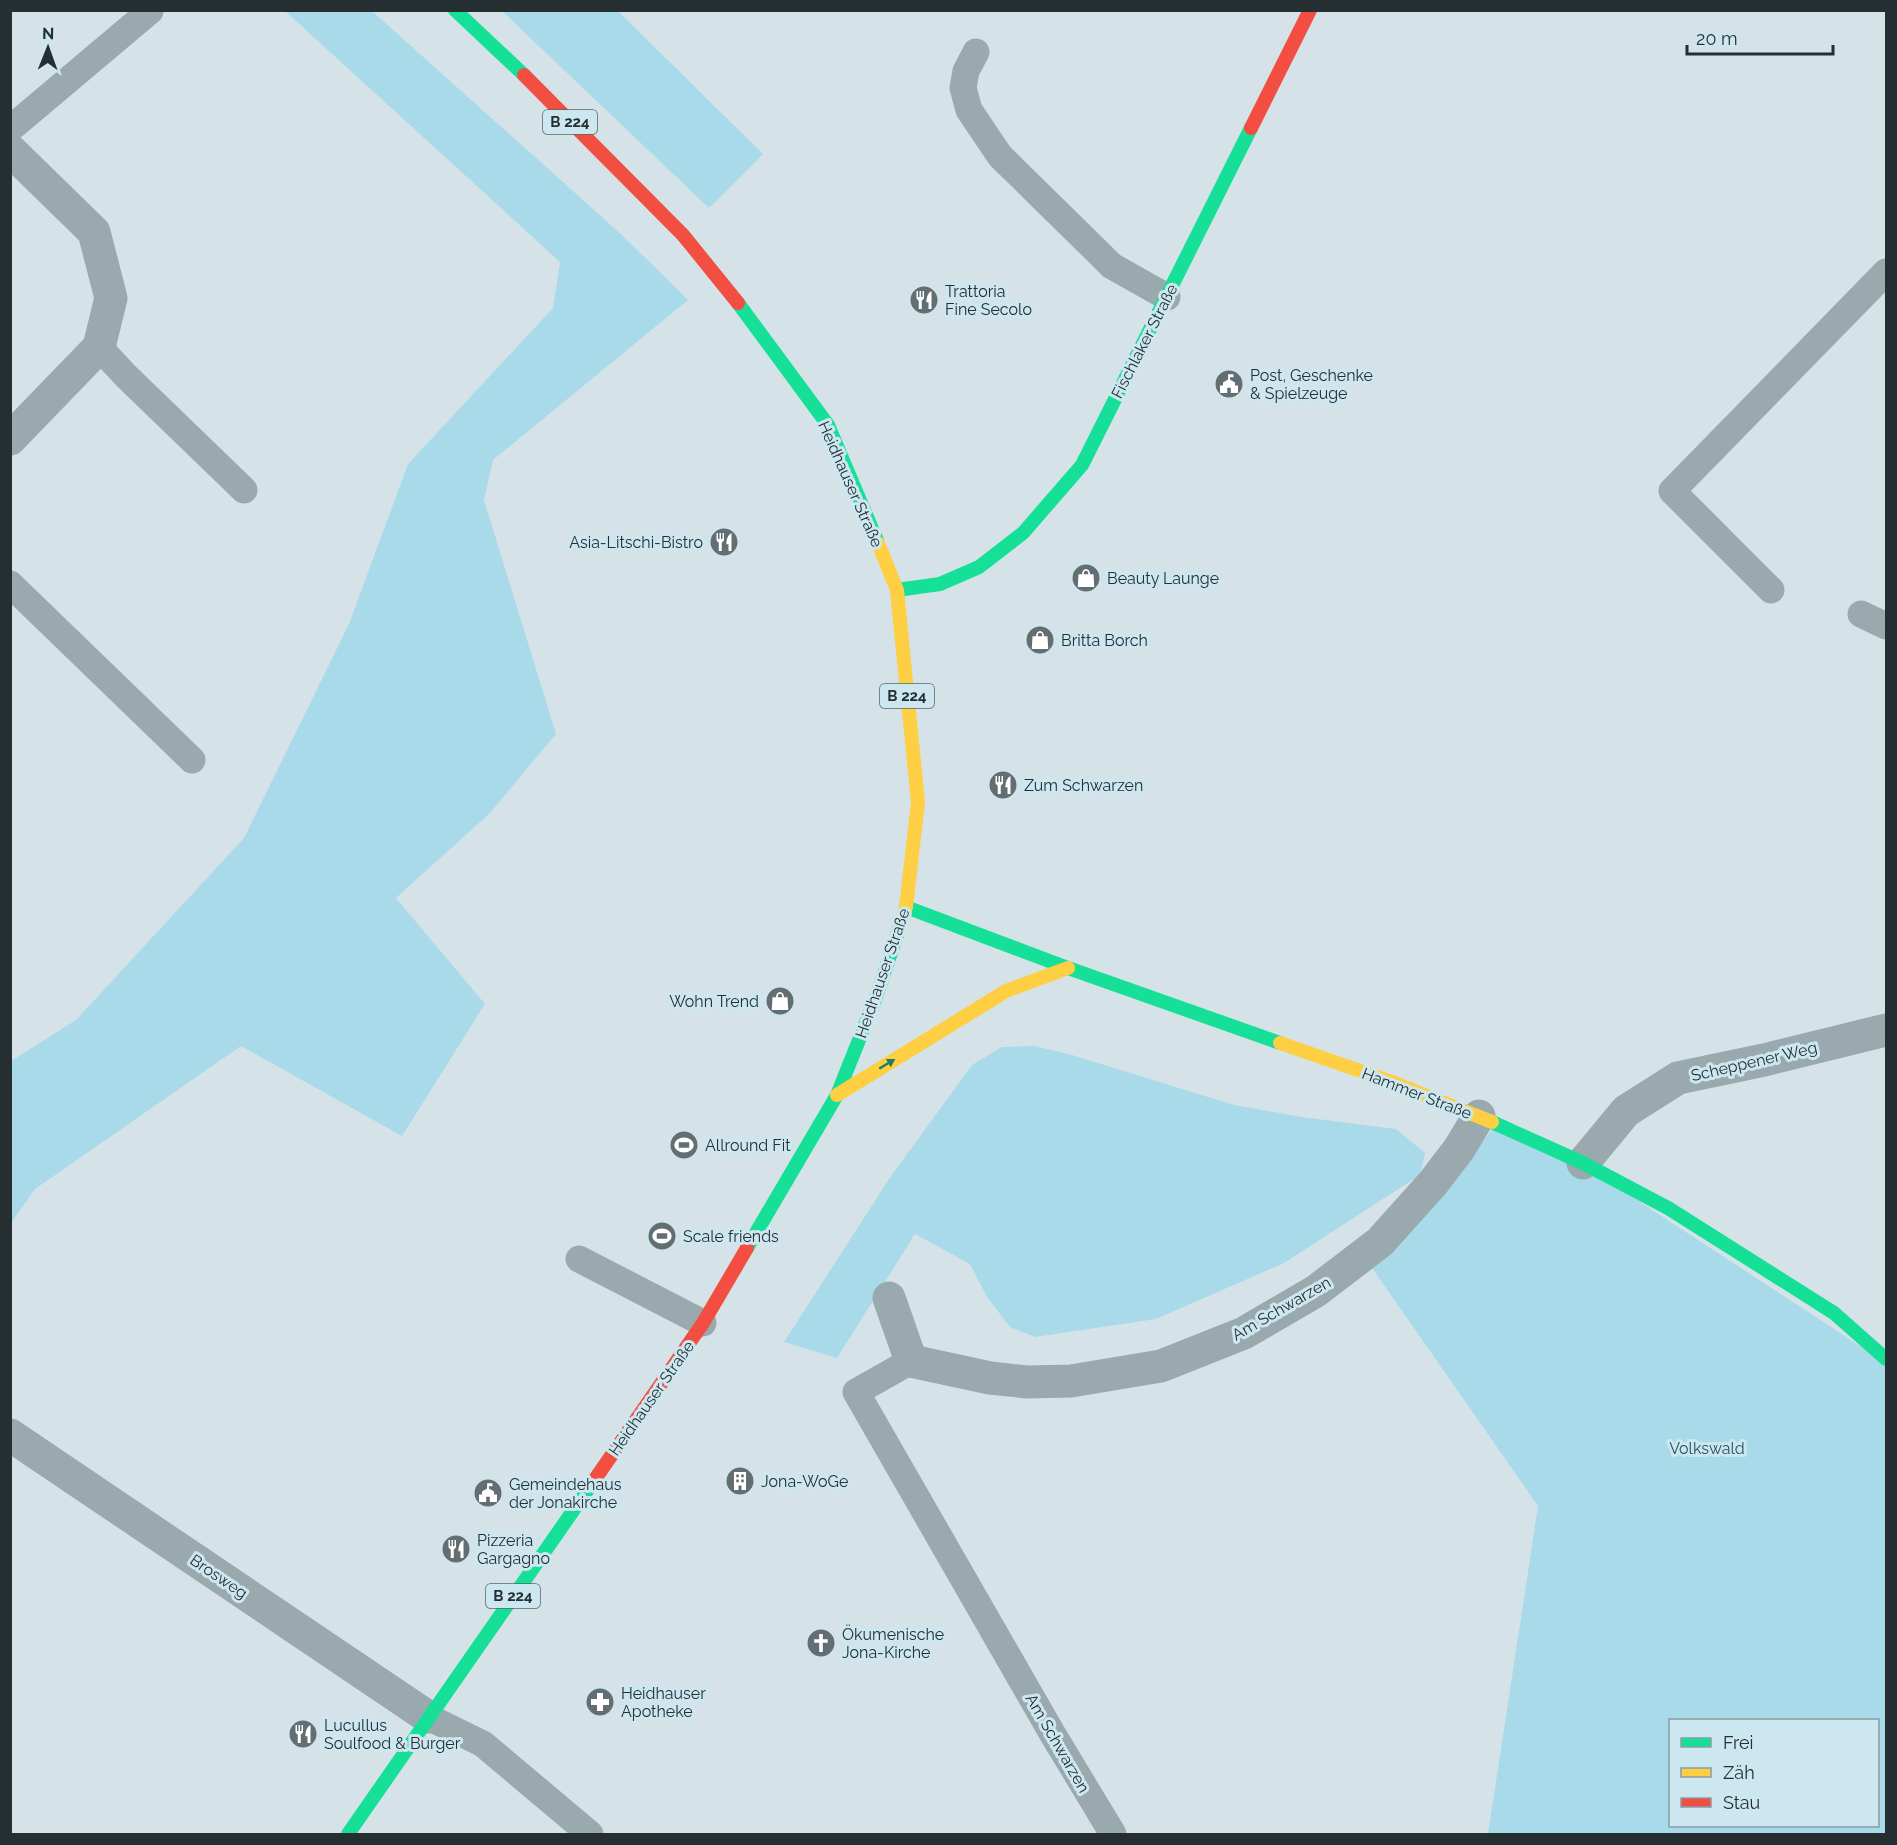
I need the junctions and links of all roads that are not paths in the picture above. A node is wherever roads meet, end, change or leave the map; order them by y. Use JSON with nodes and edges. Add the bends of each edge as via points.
{"nodes":[{"id":1,"x":455,"y":10,"type":"edge"},
{"id":2,"x":1310,"y":10,"type":"edge"},
{"id":3,"x":150,"y":11,"type":"edge"},
{"id":4,"x":976,"y":52,"type":"dead end"},
{"id":5,"x":10,"y":129,"type":"edge"},
{"id":6,"x":10,"y":150,"type":"edge"},
{"id":7,"x":1887,"y":272,"type":"edge"},
{"id":8,"x":1167,"y":297,"type":"junction"},
{"id":9,"x":99,"y":347,"type":"junction"},
{"id":10,"x":10,"y":439,"type":"edge"},
{"id":11,"x":244,"y":490,"type":"dead end"},
{"id":12,"x":10,"y":584,"type":"edge"},
{"id":13,"x":897,"y":590,"type":"junction"},
{"id":14,"x":1771,"y":590,"type":"dead end"},
{"id":15,"x":1861,"y":614,"type":"dead end"},
{"id":16,"x":1887,"y":626,"type":"edge"},
{"id":17,"x":192,"y":760,"type":"dead end"},
{"id":18,"x":906,"y":907,"type":"junction"},
{"id":19,"x":1068,"y":968,"type":"junction"},
{"id":20,"x":1887,"y":1030,"type":"edge"},
{"id":21,"x":837,"y":1095,"type":"junction"},
{"id":22,"x":1479,"y":1116,"type":"junction"},
{"id":23,"x":1583,"y":1163,"type":"junction"},
{"id":24,"x":579,"y":1259,"type":"dead end"},
{"id":25,"x":889,"y":1298,"type":"dead end"},
{"id":26,"x":703,"y":1323,"type":"junction"},
{"id":27,"x":1887,"y":1359,"type":"edge"},
{"id":28,"x":911,"y":1361,"type":"junction"},
{"id":29,"x":10,"y":1435,"type":"edge"},
{"id":30,"x":428,"y":1717,"type":"junction"},
{"id":31,"x":348,"y":1834,"type":"edge"},
{"id":32,"x":590,"y":1834,"type":"edge"},
{"id":33,"x":1113,"y":1834,"type":"edge"}],
"edges":[{"from":1,"to":13,"type":"main road","name":"Heidhauser Straße","number":"B 224","via":[[683,235],[758,328],[828,425]]},
{"from":2,"to":8,"type":"main road","name":"Fischlaker Straße"},
{"from":3,"to":5,"type":"lane"},
{"from":4,"to":8,"type":"lane","via":[[963,87],[969,110],[999,156],[1112,266]]},
{"from":6,"to":9,"type":"street","via":[[94,232],[111,298]]},
{"from":7,"to":14,"type":"lane","via":[[1672,491]]},
{"from":8,"to":13,"type":"main road","name":"Fischlaker Straße","via":[[1082,465],[1023,532],[979,567],[940,584]]},
{"from":9,"to":10,"type":"street"},
{"from":9,"to":11,"type":"lane"},
{"from":12,"to":17,"type":"lane"},
{"from":13,"to":18,"type":"main road","name":"Heidhauser Straße","number":"B 224","via":[[918,802]]},
{"from":15,"to":16,"type":"lane"},
{"from":18,"to":19,"type":"main road","name":"Hammer Straße"},
{"from":18,"to":21,"type":"main road","name":"Heidhauser Straße","number":"B 224"},
{"from":21,"to":19,"type":"main road","one_way":true,"via":[[1006,991]]},
{"from":19,"to":22,"type":"main road","name":"Hammer Straße"},
{"from":20,"to":23,"type":"street","name":"Scheppener Weg","via":[[1678,1078],[1626,1111]]},
{"from":21,"to":26,"type":"main road","name":"Heidhauser Straße","number":"B 224"},
{"from":22,"to":23,"type":"main road","name":"Hammer Straße"},
{"from":22,"to":28,"type":"street","name":"Am Schwarzen","via":[[1434,1183],[1380,1242],[1316,1292],[1244,1333],[1161,1366],[1071,1381],[990,1378]]},
{"from":23,"to":27,"type":"main road","name":"Hammer Straße","via":[[1668,1208],[1833,1313]]},
{"from":24,"to":26,"type":"lane"},
{"from":25,"to":28,"type":"street"},
{"from":26,"to":30,"type":"main road","name":"Heidhauser Straße","number":"B 224"},
{"from":28,"to":33,"type":"lane","name":"Am Schwarzen","via":[[856,1392]]},
{"from":29,"to":30,"type":"street","name":"Brosweg"},
{"from":30,"to":31,"type":"main road","name":"Heidhauser Straße","number":"B 224"},
{"from":30,"to":32,"type":"lane","via":[[483,1744]]}]}
